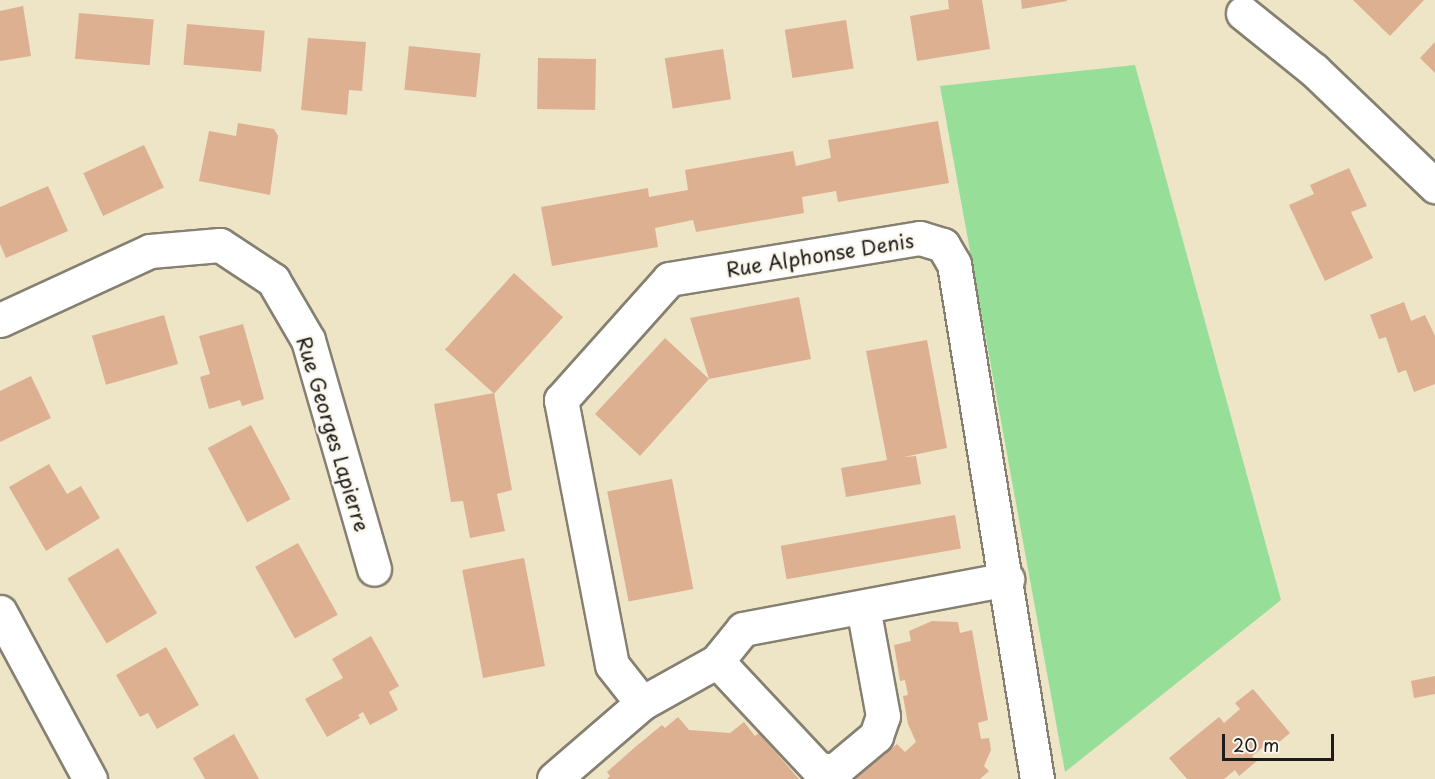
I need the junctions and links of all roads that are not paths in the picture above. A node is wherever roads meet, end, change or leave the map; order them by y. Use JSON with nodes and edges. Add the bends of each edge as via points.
{"nodes":[{"id":1,"x":1243,"y":13,"type":"dead end"},
{"id":2,"x":1435,"y":186,"type":"edge"},
{"id":3,"x":0,"y":320,"type":"edge"},
{"id":4,"x":374,"y":569,"type":"dead end"},
{"id":5,"x":1007,"y":579,"type":"junction"},
{"id":6,"x":863,"y":607,"type":"junction"},
{"id":7,"x":0,"y":612,"type":"edge"},
{"id":8,"x":717,"y":662,"type":"junction"},
{"id":9,"x":642,"y":703,"type":"junction"},
{"id":10,"x":90,"y":779,"type":"edge"},
{"id":11,"x":554,"y":779,"type":"edge"},
{"id":12,"x":1037,"y":779,"type":"edge"}],
"edges":[{"from":1,"to":2,"type":"street","via":[[1314,69]]},
{"from":3,"to":4,"type":"street","name":"Rue Georges Lapierre","via":[[150,251],[220,245],[273,280],[308,340]]},
{"from":5,"to":6,"type":"street"},
{"from":5,"to":9,"type":"street","name":"Rue Alphonse Denis","via":[[954,264],[943,245],[920,238],[669,279],[561,400],[612,665]]},
{"from":5,"to":12,"type":"street","name":"Rue Alphonse Denis"},
{"from":6,"to":8,"type":"street","via":[[743,629]]},
{"from":6,"to":8,"type":"street","via":[[883,716],[876,735],[834,771],[818,769]]},
{"from":7,"to":10,"type":"street"},
{"from":8,"to":9,"type":"street"},
{"from":9,"to":11,"type":"street"}]}
